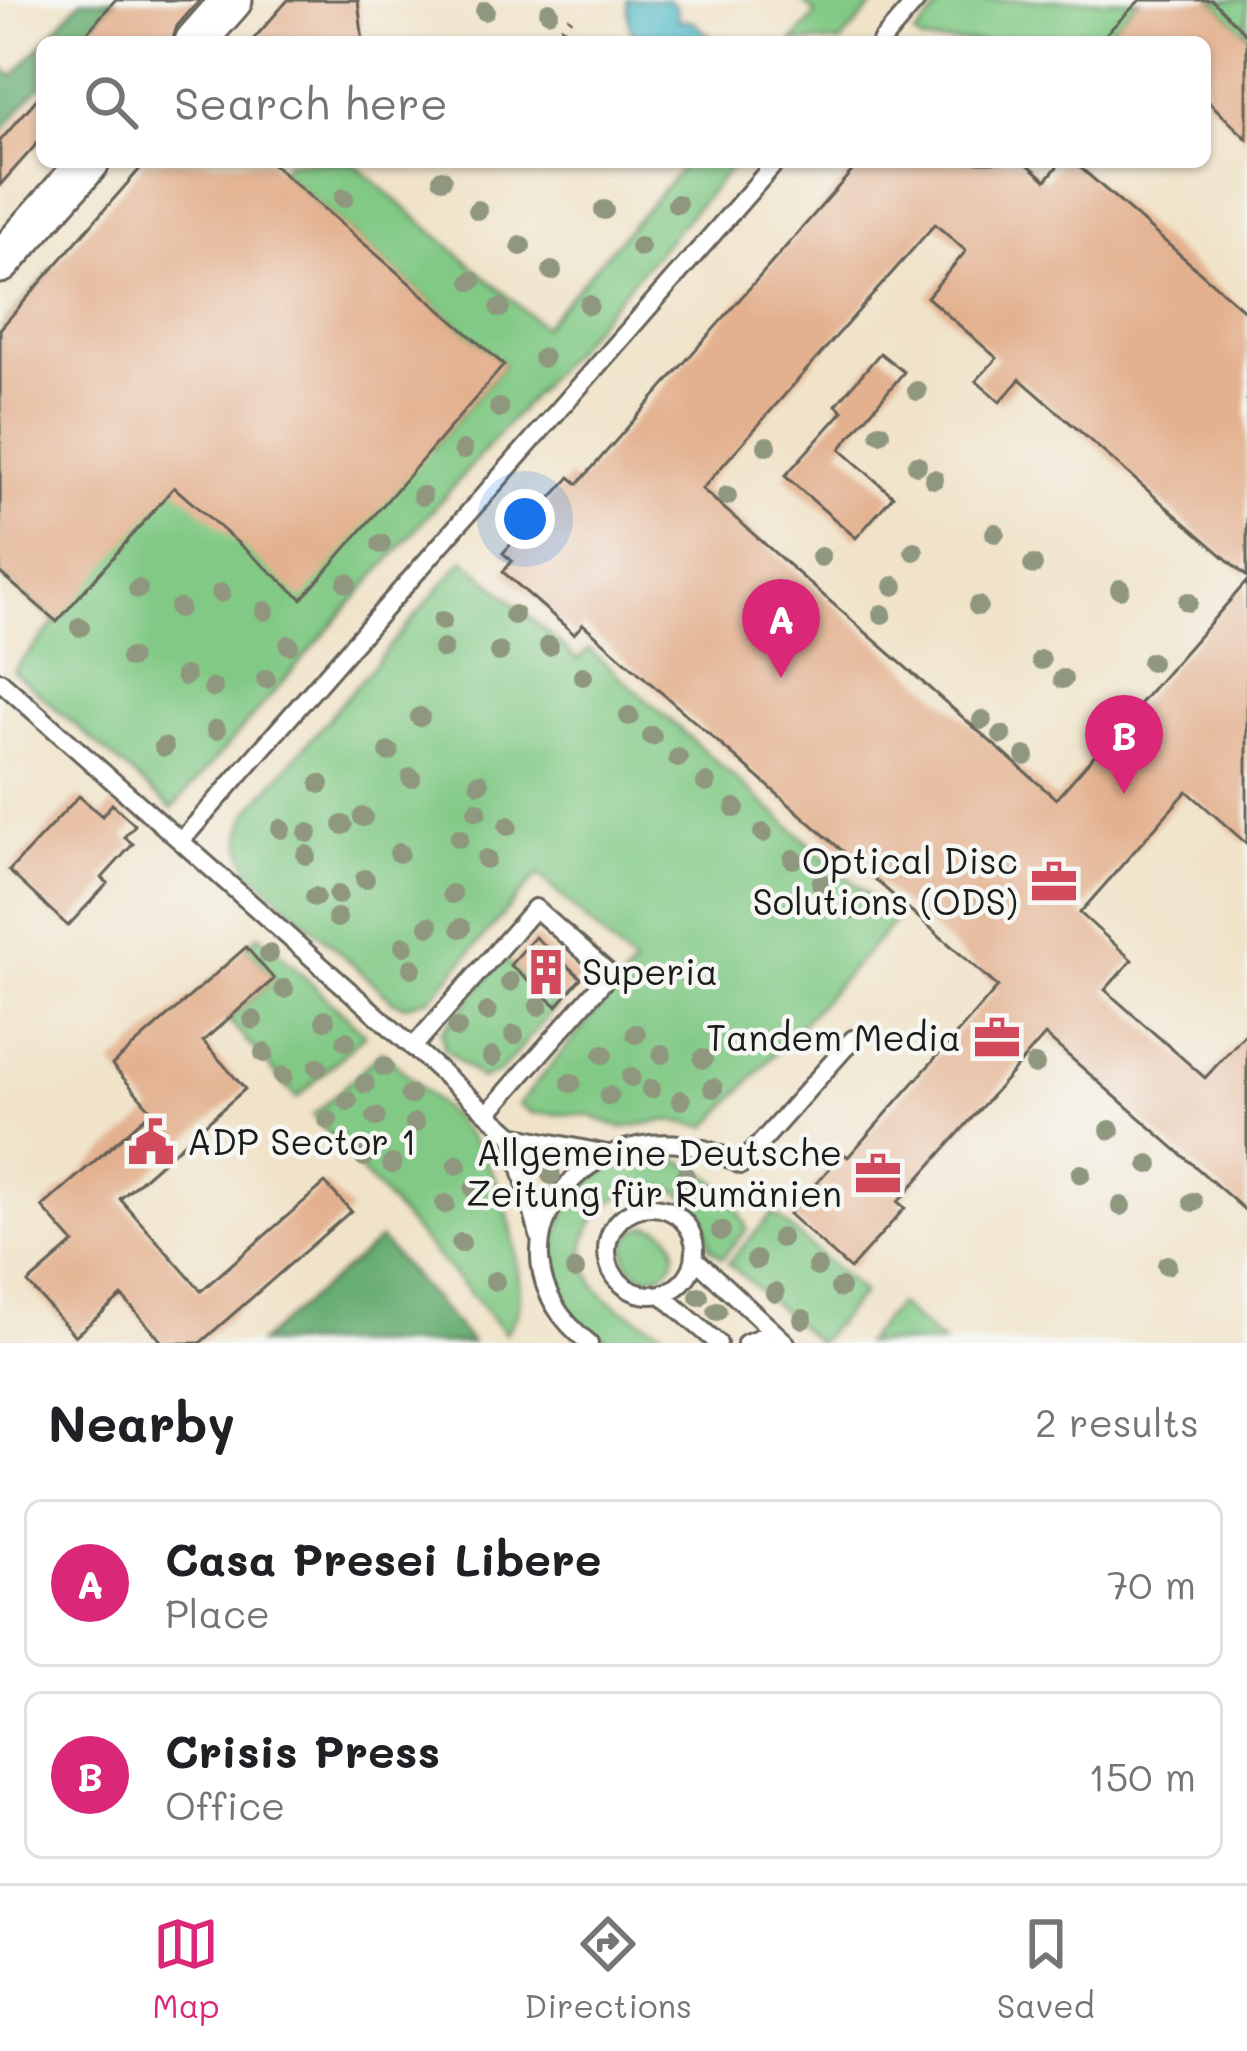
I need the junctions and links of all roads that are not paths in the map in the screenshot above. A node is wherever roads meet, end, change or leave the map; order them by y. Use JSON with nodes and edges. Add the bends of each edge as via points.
{"nodes":[{"id":1,"x":232,"y":0,"type":"edge"},
{"id":2,"x":917,"y":0,"type":"edge"},
{"id":3,"x":200,"y":36,"type":"edge"},
{"id":4,"x":886,"y":36,"type":"edge"},
{"id":5,"x":84,"y":168,"type":"edge"},
{"id":6,"x":771,"y":168,"type":"edge"},
{"id":7,"x":0,"y":263,"type":"edge"},
{"id":8,"x":0,"y":681,"type":"edge"},
{"id":9,"x":181,"y":841,"type":"junction"},
{"id":10,"x":853,"y":1039,"type":"dead end"},
{"id":11,"x":413,"y":1047,"type":"junction"},
{"id":12,"x":488,"y":1113,"type":"junction"},
{"id":13,"x":512,"y":1135,"type":"junction"},
{"id":14,"x":608,"y":1154,"type":"junction"},
{"id":15,"x":542,"y":1245,"type":"junction"},
{"id":16,"x":695,"y":1259,"type":"junction"},
{"id":17,"x":662,"y":1294,"type":"junction"},
{"id":18,"x":779,"y":1337,"type":"edge"},
{"id":19,"x":589,"y":1343,"type":"edge"},
{"id":20,"x":718,"y":1343,"type":"edge"},
{"id":21,"x":746,"y":1343,"type":"edge"}],
"edges":[{"from":1,"to":3,"type":"street"},
{"from":2,"to":4,"type":"lane"},
{"from":5,"to":7,"type":"street"},
{"from":6,"to":9,"type":"lane"},
{"from":8,"to":9,"type":"lane"},
{"from":9,"to":11,"type":"lane"},
{"from":10,"to":14,"type":"lane","via":[[741,1165],[688,1141]]},
{"from":11,"to":12,"type":"lane"},
{"from":11,"to":12,"type":"lane","via":[[535,908],[610,974]]},
{"from":12,"to":13,"type":"lane"},
{"from":13,"to":14,"type":"lane"},
{"from":13,"to":15,"type":"lane"},
{"from":14,"to":15,"type":"lane","via":[[562,1190]]},
{"from":15,"to":19,"type":"lane","via":[[542,1276],[554,1303]]},
{"from":16,"to":17,"type":"lane","via":[[684,1282]]},
{"from":16,"to":17,"type":"lane","via":[[691,1231],[671,1212],[644,1208],[619,1221],[607,1246],[613,1274],[634,1292]]},
{"from":16,"to":18,"type":"lane"},
{"from":17,"to":20,"type":"lane"},
{"from":18,"to":21,"type":"lane"}]}
